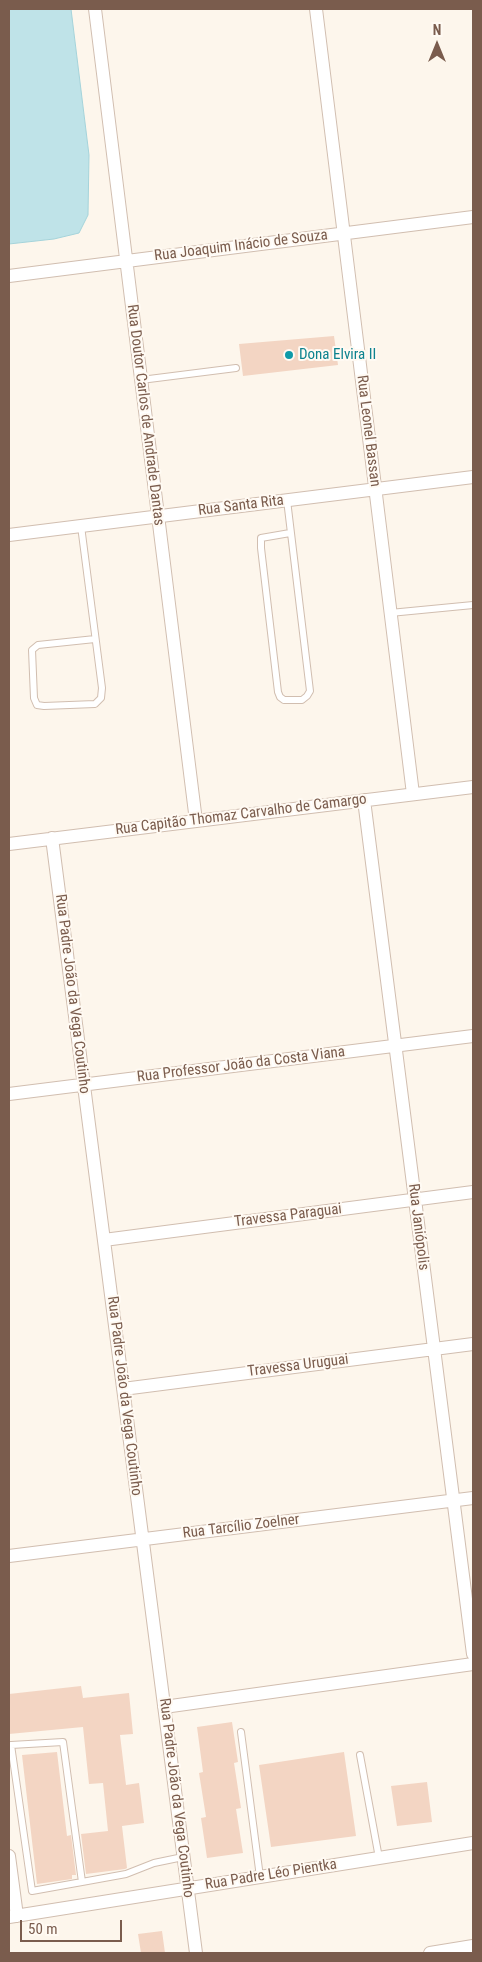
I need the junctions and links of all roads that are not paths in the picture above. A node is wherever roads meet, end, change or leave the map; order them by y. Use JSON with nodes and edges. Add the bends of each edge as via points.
{"nodes":[{"id":1,"x":95,"y":9,"type":"edge"},
{"id":2,"x":316,"y":9,"type":"edge"},
{"id":3,"x":473,"y":217,"type":"edge"},
{"id":4,"x":344,"y":233,"type":"junction"},
{"id":5,"x":126,"y":261,"type":"junction"},
{"id":6,"x":9,"y":276,"type":"edge"},
{"id":7,"x":236,"y":368,"type":"dead end"},
{"id":8,"x":141,"y":380,"type":"junction"},
{"id":9,"x":473,"y":477,"type":"edge"},
{"id":10,"x":375,"y":489,"type":"junction"},
{"id":11,"x":287,"y":500,"type":"junction"},
{"id":12,"x":158,"y":516,"type":"junction"},
{"id":13,"x":81,"y":526,"type":"junction"},
{"id":14,"x":290,"y":533,"type":"junction"},
{"id":15,"x":9,"y":535,"type":"edge"},
{"id":16,"x":473,"y":605,"type":"edge"},
{"id":17,"x":390,"y":613,"type":"junction"},
{"id":18,"x":95,"y":639,"type":"junction"},
{"id":19,"x":473,"y":786,"type":"edge"},
{"id":20,"x":413,"y":794,"type":"junction"},
{"id":21,"x":364,"y":800,"type":"junction"},
{"id":22,"x":196,"y":821,"type":"junction"},
{"id":23,"x":52,"y":838,"type":"junction"},
{"id":24,"x":9,"y":844,"type":"edge"},
{"id":25,"x":473,"y":1036,"type":"edge"},
{"id":26,"x":395,"y":1045,"type":"junction"},
{"id":27,"x":84,"y":1084,"type":"junction"},
{"id":28,"x":9,"y":1094,"type":"edge"},
{"id":29,"x":473,"y":1192,"type":"edge"},
{"id":30,"x":415,"y":1200,"type":"junction"},
{"id":31,"x":104,"y":1240,"type":"junction"},
{"id":32,"x":473,"y":1344,"type":"edge"},
{"id":33,"x":434,"y":1349,"type":"junction"},
{"id":34,"x":123,"y":1389,"type":"junction"},
{"id":35,"x":473,"y":1498,"type":"edge"},
{"id":36,"x":454,"y":1500,"type":"junction"},
{"id":37,"x":142,"y":1539,"type":"junction"},
{"id":38,"x":9,"y":1556,"type":"edge"},
{"id":39,"x":473,"y":1654,"type":"edge"},
{"id":40,"x":473,"y":1664,"type":"edge"},
{"id":41,"x":164,"y":1707,"type":"junction"},
{"id":42,"x":241,"y":1732,"type":"dead end"},
{"id":43,"x":360,"y":1755,"type":"dead end"},
{"id":44,"x":473,"y":1843,"type":"edge"},
{"id":45,"x":9,"y":1856,"type":"edge"},
{"id":46,"x":184,"y":1857,"type":"junction"},
{"id":47,"x":379,"y":1858,"type":"junction"},
{"id":48,"x":260,"y":1877,"type":"junction"},
{"id":49,"x":82,"y":1882,"type":"junction"},
{"id":50,"x":188,"y":1888,"type":"junction"},
{"id":51,"x":13,"y":1916,"type":"edge"},
{"id":52,"x":473,"y":1946,"type":"edge"},
{"id":53,"x":196,"y":1953,"type":"edge"},
{"id":54,"x":430,"y":1953,"type":"edge"}],
"edges":[{"from":1,"to":5,"type":"street","name":"Rua Doutor Carlos de Andrade Dantas"},
{"from":2,"to":4,"type":"street","name":"Rua Leonel Bassan"},
{"from":3,"to":4,"type":"street","name":"Rua Joaquim Inácio de Souza"},
{"from":4,"to":5,"type":"street","name":"Rua Joaquim Inácio de Souza"},
{"from":4,"to":10,"type":"street","name":"Rua Leonel Bassan"},
{"from":5,"to":6,"type":"street","name":"Rua Joaquim Inácio de Souza"},
{"from":5,"to":8,"type":"street","name":"Rua Doutor Carlos de Andrade Dantas"},
{"from":7,"to":8,"type":"lane"},
{"from":8,"to":12,"type":"street","name":"Rua Doutor Carlos de Andrade Dantas"},
{"from":9,"to":10,"type":"street","name":"Rua Santa Rita"},
{"from":10,"to":11,"type":"street","name":"Rua Santa Rita"},
{"from":10,"to":17,"type":"street","name":"Rua Leonel Bassan"},
{"from":11,"to":12,"type":"street","name":"Rua Santa Rita"},
{"from":11,"to":14,"type":"lane"},
{"from":12,"to":13,"type":"street","name":"Rua Santa Rita"},
{"from":12,"to":22,"type":"street","name":"Rua Doutor Carlos de Andrade Dantas"},
{"from":13,"to":15,"type":"street","name":"Rua Santa Rita"},
{"from":13,"to":18,"type":"lane"},
{"from":14,"to":14,"type":"lane","via":[[261,538],[261,548],[278,692],[284,700],[302,700],[310,691]]},
{"from":16,"to":17,"type":"lane"},
{"from":17,"to":20,"type":"street","name":"Rua Leonel Bassan"},
{"from":18,"to":18,"type":"lane","via":[[101,698],[95,704],[37,705],[32,650],[38,645]]},
{"from":19,"to":20,"type":"street","name":"Rua Capitão Thomaz Carvalho de Camargo"},
{"from":20,"to":21,"type":"street","name":"Rua Capitão Thomaz Carvalho de Camargo"},
{"from":21,"to":22,"type":"street","name":"Rua Capitão Thomaz Carvalho de Camargo"},
{"from":21,"to":26,"type":"street","name":"Rua Janiópolis"},
{"from":22,"to":23,"type":"street","name":"Rua Capitão Thomaz Carvalho de Camargo"},
{"from":23,"to":24,"type":"street","name":"Rua Capitão Thomaz Carvalho de Camargo"},
{"from":23,"to":27,"type":"street","name":"Rua Padre João da Vega Coutinho"},
{"from":25,"to":26,"type":"street","name":"Rua Professor João da Costa Viana"},
{"from":26,"to":27,"type":"street","name":"Rua Professor João da Costa Viana"},
{"from":26,"to":30,"type":"street","name":"Rua Janiópolis"},
{"from":27,"to":28,"type":"street","name":"Rua Professor João da Costa Viana"},
{"from":27,"to":31,"type":"street","name":"Rua Padre João da Vega Coutinho"},
{"from":29,"to":30,"type":"street","name":"Travessa Paraguai"},
{"from":30,"to":31,"type":"street","name":"Travessa Paraguai"},
{"from":30,"to":33,"type":"street","name":"Rua Janiópolis"},
{"from":31,"to":34,"type":"street","name":"Rua Padre João da Vega Coutinho"},
{"from":32,"to":33,"type":"street","name":"Travessa Uruguai"},
{"from":33,"to":34,"type":"street","name":"Travessa Uruguai"},
{"from":33,"to":36,"type":"street","name":"Rua Janiópolis"},
{"from":34,"to":37,"type":"street","name":"Rua Padre João da Vega Coutinho"},
{"from":35,"to":36,"type":"street","name":"Rua Tarcílio Zoelner"},
{"from":36,"to":37,"type":"street","name":"Rua Tarcílio Zoelner"},
{"from":36,"to":39,"type":"street","name":"Rua Janiópolis"},
{"from":37,"to":38,"type":"street","name":"Rua Tarcílio Zoelner"},
{"from":37,"to":41,"type":"street","name":"Rua Padre João da Vega Coutinho"},
{"from":40,"to":41,"type":"street"},
{"from":41,"to":46,"type":"street","name":"Rua Padre João da Vega Coutinho"},
{"from":42,"to":48,"type":"lane"},
{"from":43,"to":47,"type":"lane"},
{"from":44,"to":47,"type":"street","name":"Rua Padre Léo Pientka"},
{"from":45,"to":51,"type":"street"},
{"from":46,"to":49,"type":"lane","via":[[154,1863],[126,1874]]},
{"from":46,"to":50,"type":"street","name":"Rua Padre João da Vega Coutinho"},
{"from":47,"to":48,"type":"street","name":"Rua Padre Léo Pientka"},
{"from":48,"to":50,"type":"street","name":"Rua Padre Léo Pientka"},
{"from":49,"to":49,"type":"lane","via":[[63,1742],[11,1745],[32,1891]]},
{"from":50,"to":51,"type":"street","name":"Rua Padre Léo Pientka"},
{"from":50,"to":53,"type":"street","name":"Rua Padre João da Vega Coutinho"},
{"from":52,"to":54,"type":"street"}]}
